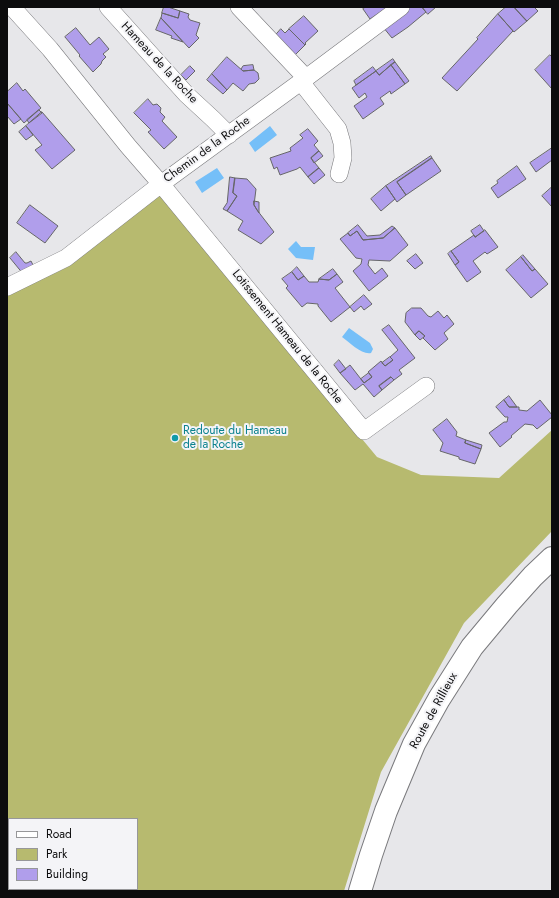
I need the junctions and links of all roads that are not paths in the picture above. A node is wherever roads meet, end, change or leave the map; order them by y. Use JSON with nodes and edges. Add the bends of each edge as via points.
{"nodes":[{"id":1,"x":12,"y":7,"type":"edge"},
{"id":2,"x":108,"y":7,"type":"edge"},
{"id":3,"x":239,"y":7,"type":"edge"},
{"id":4,"x":401,"y":7,"type":"edge"},
{"id":5,"x":303,"y":80,"type":"junction"},
{"id":6,"x":229,"y":135,"type":"junction"},
{"id":7,"x":339,"y":174,"type":"dead end"},
{"id":8,"x":161,"y":184,"type":"junction"},
{"id":9,"x":7,"y":288,"type":"edge"},
{"id":10,"x":426,"y":386,"type":"dead end"},
{"id":11,"x":552,"y":558,"type":"edge"},
{"id":12,"x":360,"y":891,"type":"edge"}],
"edges":[{"from":1,"to":8,"type":"street","name":"Chemin de la Roche","via":[[50,49]]},
{"from":2,"to":6,"type":"street","name":"Hameau de la Roche","via":[[187,95]]},
{"from":3,"to":5,"type":"street"},
{"from":4,"to":5,"type":"street","name":"Chemin de la Roche"},
{"from":5,"to":6,"type":"street","name":"Chemin de la Roche"},
{"from":5,"to":7,"type":"street","via":[[338,129],[343,158]]},
{"from":6,"to":8,"type":"street","name":"Chemin de la Roche"},
{"from":8,"to":9,"type":"street","via":[[66,258]]},
{"from":8,"to":10,"type":"street","name":"Lotissement Hameau de la Roche","via":[[364,431]]},
{"from":11,"to":12,"type":"street","name":"Route de Rillieux","via":[[506,605],[472,647],[439,699],[414,744],[389,804]]}]}
